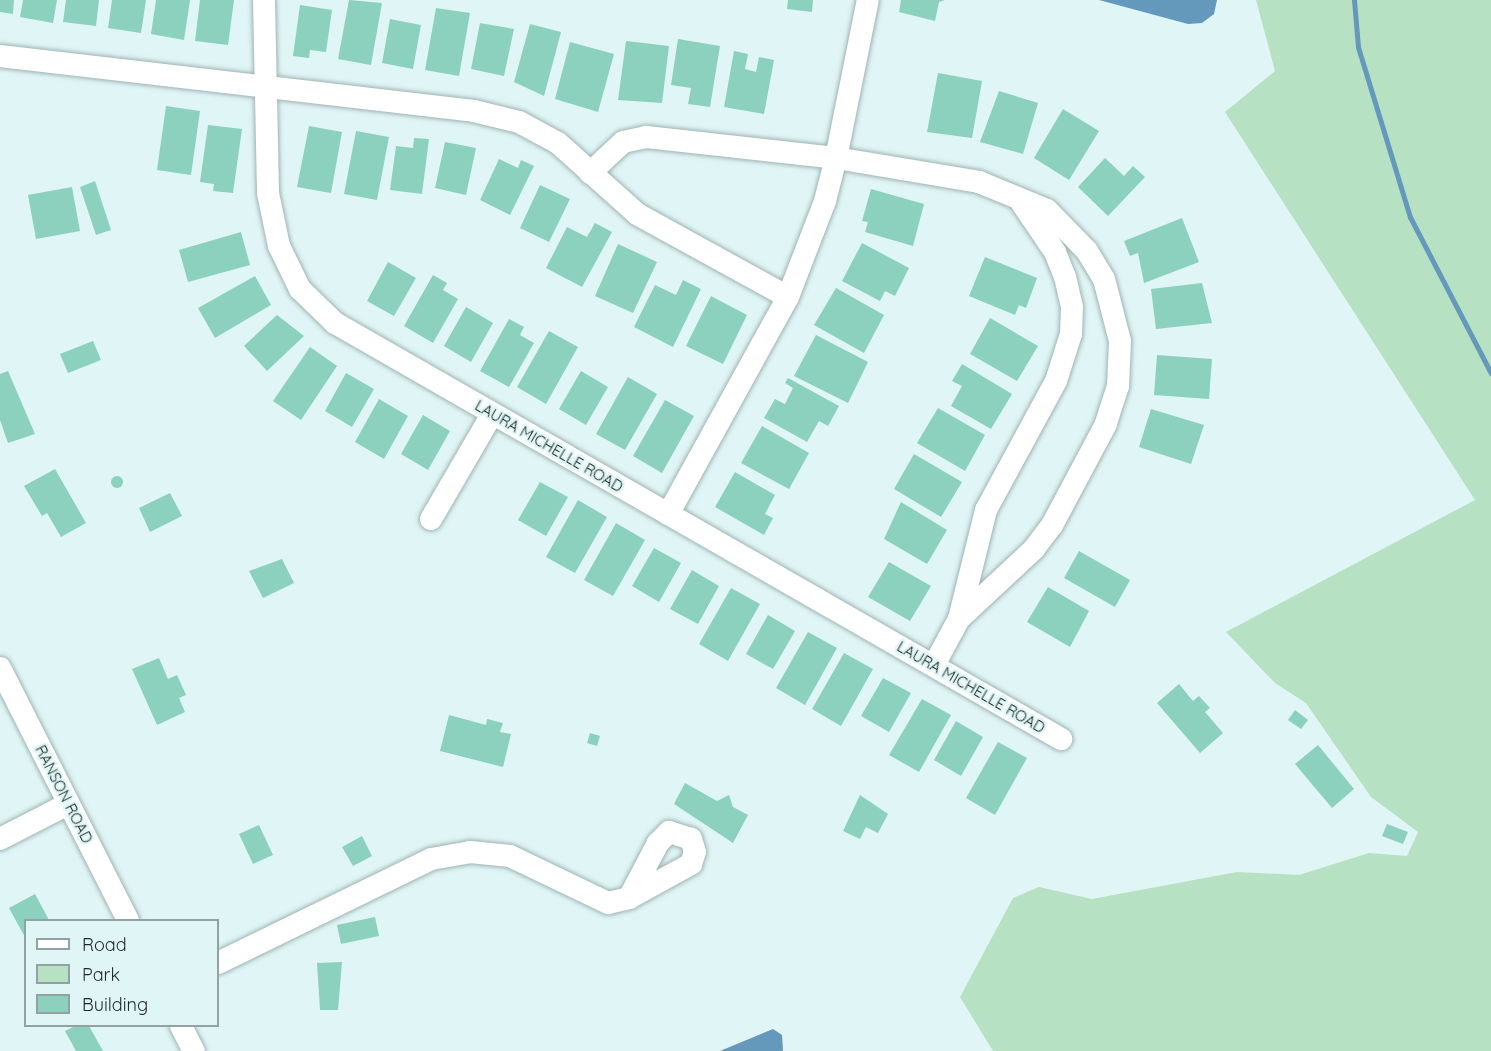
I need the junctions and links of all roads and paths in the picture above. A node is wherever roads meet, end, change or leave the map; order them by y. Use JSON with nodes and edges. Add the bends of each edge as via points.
{"nodes":[{"id":1,"x":264,"y":0,"type":"edge"},
{"id":2,"x":868,"y":0,"type":"edge"},
{"id":3,"x":0,"y":56,"type":"edge"},
{"id":4,"x":268,"y":87,"type":"junction"},
{"id":5,"x":836,"y":158,"type":"junction"},
{"id":6,"x":590,"y":173,"type":"junction"},
{"id":7,"x":1021,"y":202,"type":"junction"},
{"id":8,"x":788,"y":297,"type":"junction"},
{"id":9,"x":492,"y":414,"type":"junction"},
{"id":10,"x":668,"y":514,"type":"junction"},
{"id":11,"x":431,"y":519,"type":"dead end"},
{"id":12,"x":959,"y":619,"type":"junction"},
{"id":13,"x":934,"y":665,"type":"junction"},
{"id":14,"x":0,"y":668,"type":"edge"},
{"id":15,"x":1061,"y":738,"type":"dead end"},
{"id":16,"x":68,"y":804,"type":"junction"},
{"id":17,"x":0,"y":839,"type":"edge"},
{"id":18,"x":629,"y":898,"type":"dead end"},
{"id":19,"x":127,"y":919,"type":"edge"},
{"id":20,"x":219,"y":963,"type":"edge"},
{"id":21,"x":182,"y":1027,"type":"edge"},
{"id":22,"x":194,"y":1051,"type":"edge"}],
"edges":[{"from":1,"to":4,"type":"street","name":"LAURA MICHELLE ROAD"},
{"from":2,"to":5,"type":"street"},
{"from":3,"to":4,"type":"street"},
{"from":4,"to":6,"type":"street","via":[[497,115],[558,143]]},
{"from":4,"to":9,"type":"street","name":"LAURA MICHELLE ROAD","via":[[268,193],[279,246],[300,289],[335,323]]},
{"from":5,"to":6,"type":"street","via":[[646,137],[623,142]]},
{"from":5,"to":7,"type":"street","via":[[979,182]]},
{"from":5,"to":8,"type":"street","via":[[825,201]]},
{"from":6,"to":8,"type":"street","via":[[637,214]]},
{"from":7,"to":12,"type":"street","via":[[1051,245],[1065,277],[1072,307],[1071,334],[1056,381],[986,510]]},
{"from":7,"to":12,"type":"street","via":[[1059,219],[1087,251],[1104,279],[1120,341],[1118,386],[1097,444],[1052,525],[1034,549]]},
{"from":8,"to":10,"type":"street"},
{"from":9,"to":10,"type":"street","name":"LAURA MICHELLE ROAD"},
{"from":9,"to":11,"type":"street"},
{"from":10,"to":13,"type":"street","name":"LAURA MICHELLE ROAD"},
{"from":12,"to":13,"type":"street"},
{"from":13,"to":15,"type":"street","name":"LAURA MICHELLE ROAD"},
{"from":14,"to":16,"type":"street","name":"RANSON ROAD"},
{"from":16,"to":17,"type":"street"},
{"from":16,"to":19,"type":"street","name":"RANSON ROAD"},
{"from":18,"to":20,"type":"street","via":[[608,903],[510,856],[470,852],[432,859]]},
{"from":21,"to":22,"type":"street"}]}
